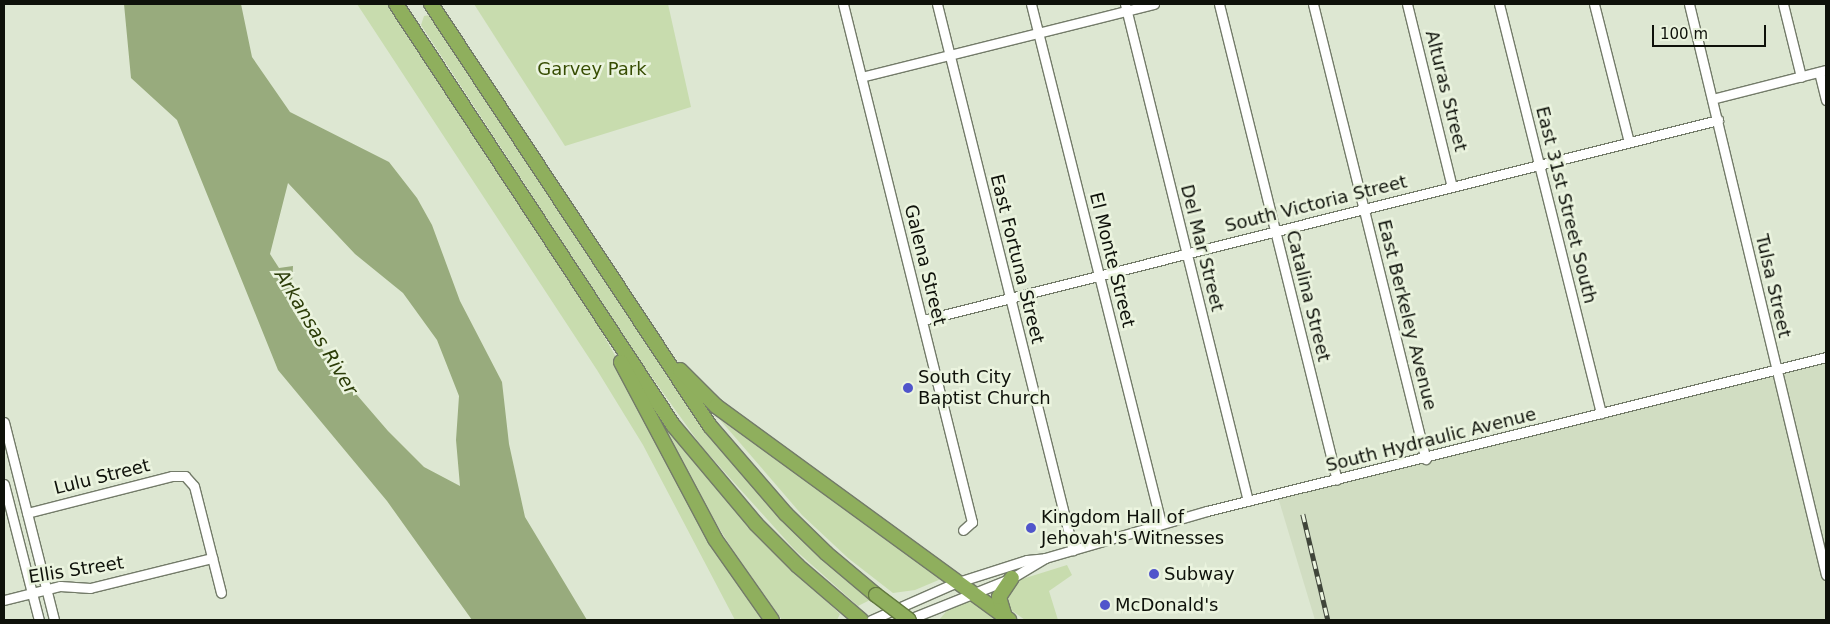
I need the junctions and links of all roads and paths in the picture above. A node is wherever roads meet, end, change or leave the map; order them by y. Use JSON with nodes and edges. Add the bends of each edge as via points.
{"nodes":[{"id":1,"x":396,"y":4,"type":"edge"},
{"id":2,"x":431,"y":4,"type":"edge"},
{"id":3,"x":843,"y":4,"type":"edge"},
{"id":4,"x":937,"y":4,"type":"edge"},
{"id":5,"x":1031,"y":4,"type":"edge"},
{"id":6,"x":1154,"y":4,"type":"edge"},
{"id":7,"x":1219,"y":4,"type":"edge"},
{"id":8,"x":1313,"y":4,"type":"edge"},
{"id":9,"x":1407,"y":4,"type":"edge"},
{"id":10,"x":1499,"y":4,"type":"edge"},
{"id":11,"x":1594,"y":4,"type":"edge"},
{"id":12,"x":1688,"y":4,"type":"edge"},
{"id":13,"x":1783,"y":4,"type":"edge"},
{"id":14,"x":1126,"y":7,"type":"edge"},
{"id":15,"x":1038,"y":33,"type":"junction"},
{"id":16,"x":950,"y":55,"type":"junction"},
{"id":17,"x":1823,"y":71,"type":"edge"},
{"id":18,"x":861,"y":77,"type":"junction"},
{"id":19,"x":1801,"y":77,"type":"junction"},
{"id":20,"x":1712,"y":99,"type":"junction"},
{"id":21,"x":1826,"y":100,"type":"edge"},
{"id":22,"x":1718,"y":120,"type":"junction"},
{"id":23,"x":1629,"y":142,"type":"junction"},
{"id":24,"x":1539,"y":165,"type":"junction"},
{"id":25,"x":1452,"y":187,"type":"junction"},
{"id":26,"x":1364,"y":209,"type":"junction"},
{"id":27,"x":1275,"y":231,"type":"junction"},
{"id":28,"x":1186,"y":253,"type":"junction"},
{"id":29,"x":1098,"y":275,"type":"junction"},
{"id":30,"x":585,"y":292,"type":"junction"},
{"id":31,"x":622,"y":298,"type":"junction"},
{"id":32,"x":1010,"y":298,"type":"junction"},
{"id":33,"x":922,"y":320,"type":"junction"},
{"id":34,"x":1826,"y":357,"type":"edge"},
{"id":35,"x":1775,"y":369,"type":"junction"},
{"id":36,"x":1600,"y":414,"type":"junction"},
{"id":37,"x":4,"y":422,"type":"edge"},
{"id":38,"x":1426,"y":459,"type":"junction"},
{"id":39,"x":14,"y":460,"type":"junction"},
{"id":40,"x":4,"y":463,"type":"edge"},
{"id":41,"x":1337,"y":480,"type":"junction"},
{"id":42,"x":4,"y":484,"type":"edge"},
{"id":43,"x":1248,"y":501,"type":"junction"},
{"id":44,"x":27,"y":513,"type":"junction"},
{"id":45,"x":1161,"y":524,"type":"junction"},
{"id":46,"x":962,"y":530,"type":"dead end"},
{"id":47,"x":1073,"y":550,"type":"junction"},
{"id":48,"x":212,"y":558,"type":"junction"},
{"id":49,"x":1045,"y":558,"type":"junction"},
{"id":50,"x":1826,"y":575,"type":"edge"},
{"id":51,"x":1012,"y":578,"type":"junction"},
{"id":52,"x":955,"y":583,"type":"junction"},
{"id":53,"x":46,"y":590,"type":"junction"},
{"id":54,"x":32,"y":593,"type":"junction"},
{"id":55,"x":221,"y":593,"type":"dead end"},
{"id":56,"x":970,"y":594,"type":"junction"},
{"id":57,"x":4,"y":600,"type":"edge"},
{"id":58,"x":1007,"y":619,"type":"edge"},
{"id":59,"x":39,"y":620,"type":"edge"},
{"id":60,"x":54,"y":620,"type":"edge"},
{"id":61,"x":772,"y":620,"type":"edge"},
{"id":62,"x":861,"y":620,"type":"edge"},
{"id":63,"x":871,"y":620,"type":"edge"},
{"id":64,"x":908,"y":620,"type":"edge"}],
"edges":[{"from":1,"to":30,"type":"highway"},
{"from":2,"to":31,"type":"highway"},
{"from":3,"to":18,"type":"street","name":"Galena Street"},
{"from":4,"to":16,"type":"street","name":"East Fortuna Street"},
{"from":5,"to":15,"type":"street","name":"El Monte Street"},
{"from":6,"to":14,"type":"street"},
{"from":7,"to":27,"type":"street","name":"Catalina Street"},
{"from":8,"to":26,"type":"street","name":"East Berkeley Avenue"},
{"from":9,"to":25,"type":"street","name":"Alturas Street"},
{"from":10,"to":24,"type":"street","name":"East 31st Street South"},
{"from":11,"to":23,"type":"street"},
{"from":12,"to":20,"type":"street","name":"Tulsa Street"},
{"from":13,"to":19,"type":"street"},
{"from":14,"to":15,"type":"street"},
{"from":14,"to":28,"type":"street","name":"Del Mar Street"},
{"from":15,"to":16,"type":"street"},
{"from":15,"to":29,"type":"street","name":"El Monte Street"},
{"from":16,"to":18,"type":"street"},
{"from":16,"to":32,"type":"street","name":"East Fortuna Street"},
{"from":17,"to":19,"type":"street"},
{"from":17,"to":21,"type":"street"},
{"from":18,"to":33,"type":"street","name":"Galena Street"},
{"from":19,"to":20,"type":"street"},
{"from":20,"to":22,"type":"street","name":"Tulsa Street"},
{"from":22,"to":23,"type":"street","name":"South Victoria Street"},
{"from":22,"to":35,"type":"street","name":"Tulsa Street"},
{"from":23,"to":24,"type":"street","name":"South Victoria Street"},
{"from":24,"to":25,"type":"street","name":"South Victoria Street"},
{"from":24,"to":36,"type":"street","name":"East 31st Street South"},
{"from":25,"to":26,"type":"street","name":"South Victoria Street"},
{"from":26,"to":27,"type":"street","name":"South Victoria Street"},
{"from":26,"to":38,"type":"street","name":"East Berkeley Avenue"},
{"from":27,"to":28,"type":"street","name":"South Victoria Street"},
{"from":27,"to":41,"type":"street","name":"Catalina Street"},
{"from":28,"to":29,"type":"street","name":"South Victoria Street"},
{"from":28,"to":43,"type":"street","name":"Del Mar Street"},
{"from":29,"to":32,"type":"street","name":"South Victoria Street"},
{"from":29,"to":45,"type":"street","name":"El Monte Street"},
{"from":30,"to":61,"type":"highway","via":[[686,489],[715,539]]},
{"from":30,"to":62,"type":"highway","via":[[652,393],[711,473],[798,566]]},
{"from":31,"to":52,"type":"highway","via":[[691,384],[716,406]]},
{"from":31,"to":64,"type":"highway","bridge":true,"via":[[686,394],[733,455],[819,547]]},
{"from":32,"to":33,"type":"street","name":"South Victoria Street"},
{"from":32,"to":47,"type":"street","name":"East Fortuna Street"},
{"from":33,"to":46,"type":"street","name":"Galena Street","via":[[972,522]]},
{"from":34,"to":35,"type":"street","name":"South Hydraulic Avenue"},
{"from":35,"to":36,"type":"street","name":"South Hydraulic Avenue"},
{"from":35,"to":50,"type":"street","name":"Tulsa Street"},
{"from":36,"to":38,"type":"street","name":"South Hydraulic Avenue"},
{"from":37,"to":39,"type":"street"},
{"from":38,"to":41,"type":"street","name":"South Hydraulic Avenue"},
{"from":39,"to":40,"type":"street"},
{"from":39,"to":44,"type":"street"},
{"from":41,"to":43,"type":"street","name":"South Hydraulic Avenue"},
{"from":42,"to":54,"type":"street"},
{"from":43,"to":45,"type":"street","name":"South Hydraulic Avenue"},
{"from":44,"to":48,"type":"street","name":"Lulu Street","via":[[172,476],[185,476],[194,486]]},
{"from":44,"to":53,"type":"street"},
{"from":45,"to":47,"type":"street","name":"South Hydraulic Avenue"},
{"from":47,"to":49,"type":"street","name":"South Hydraulic Avenue"},
{"from":48,"to":53,"type":"street","name":"Ellis Street","via":[[90,588],[60,586]]},
{"from":48,"to":55,"type":"street"},
{"from":49,"to":51,"type":"street","name":"South Hydraulic Avenue"},
{"from":49,"to":52,"type":"street","name":"South Hydraulic Avenue","via":[[1027,560]]},
{"from":51,"to":56,"type":"street","name":"South Hydraulic Avenue"},
{"from":51,"to":58,"type":"highway","via":[[999,597]]},
{"from":52,"to":56,"type":"highway"},
{"from":52,"to":63,"type":"street","name":"South Hydraulic Avenue"},
{"from":53,"to":54,"type":"street","name":"Ellis Street"},
{"from":53,"to":60,"type":"street"},
{"from":54,"to":57,"type":"street","name":"Ellis Street"},
{"from":54,"to":59,"type":"street"},
{"from":56,"to":58,"type":"highway"},
{"from":56,"to":64,"type":"street","name":"South Hydraulic Avenue"}]}
